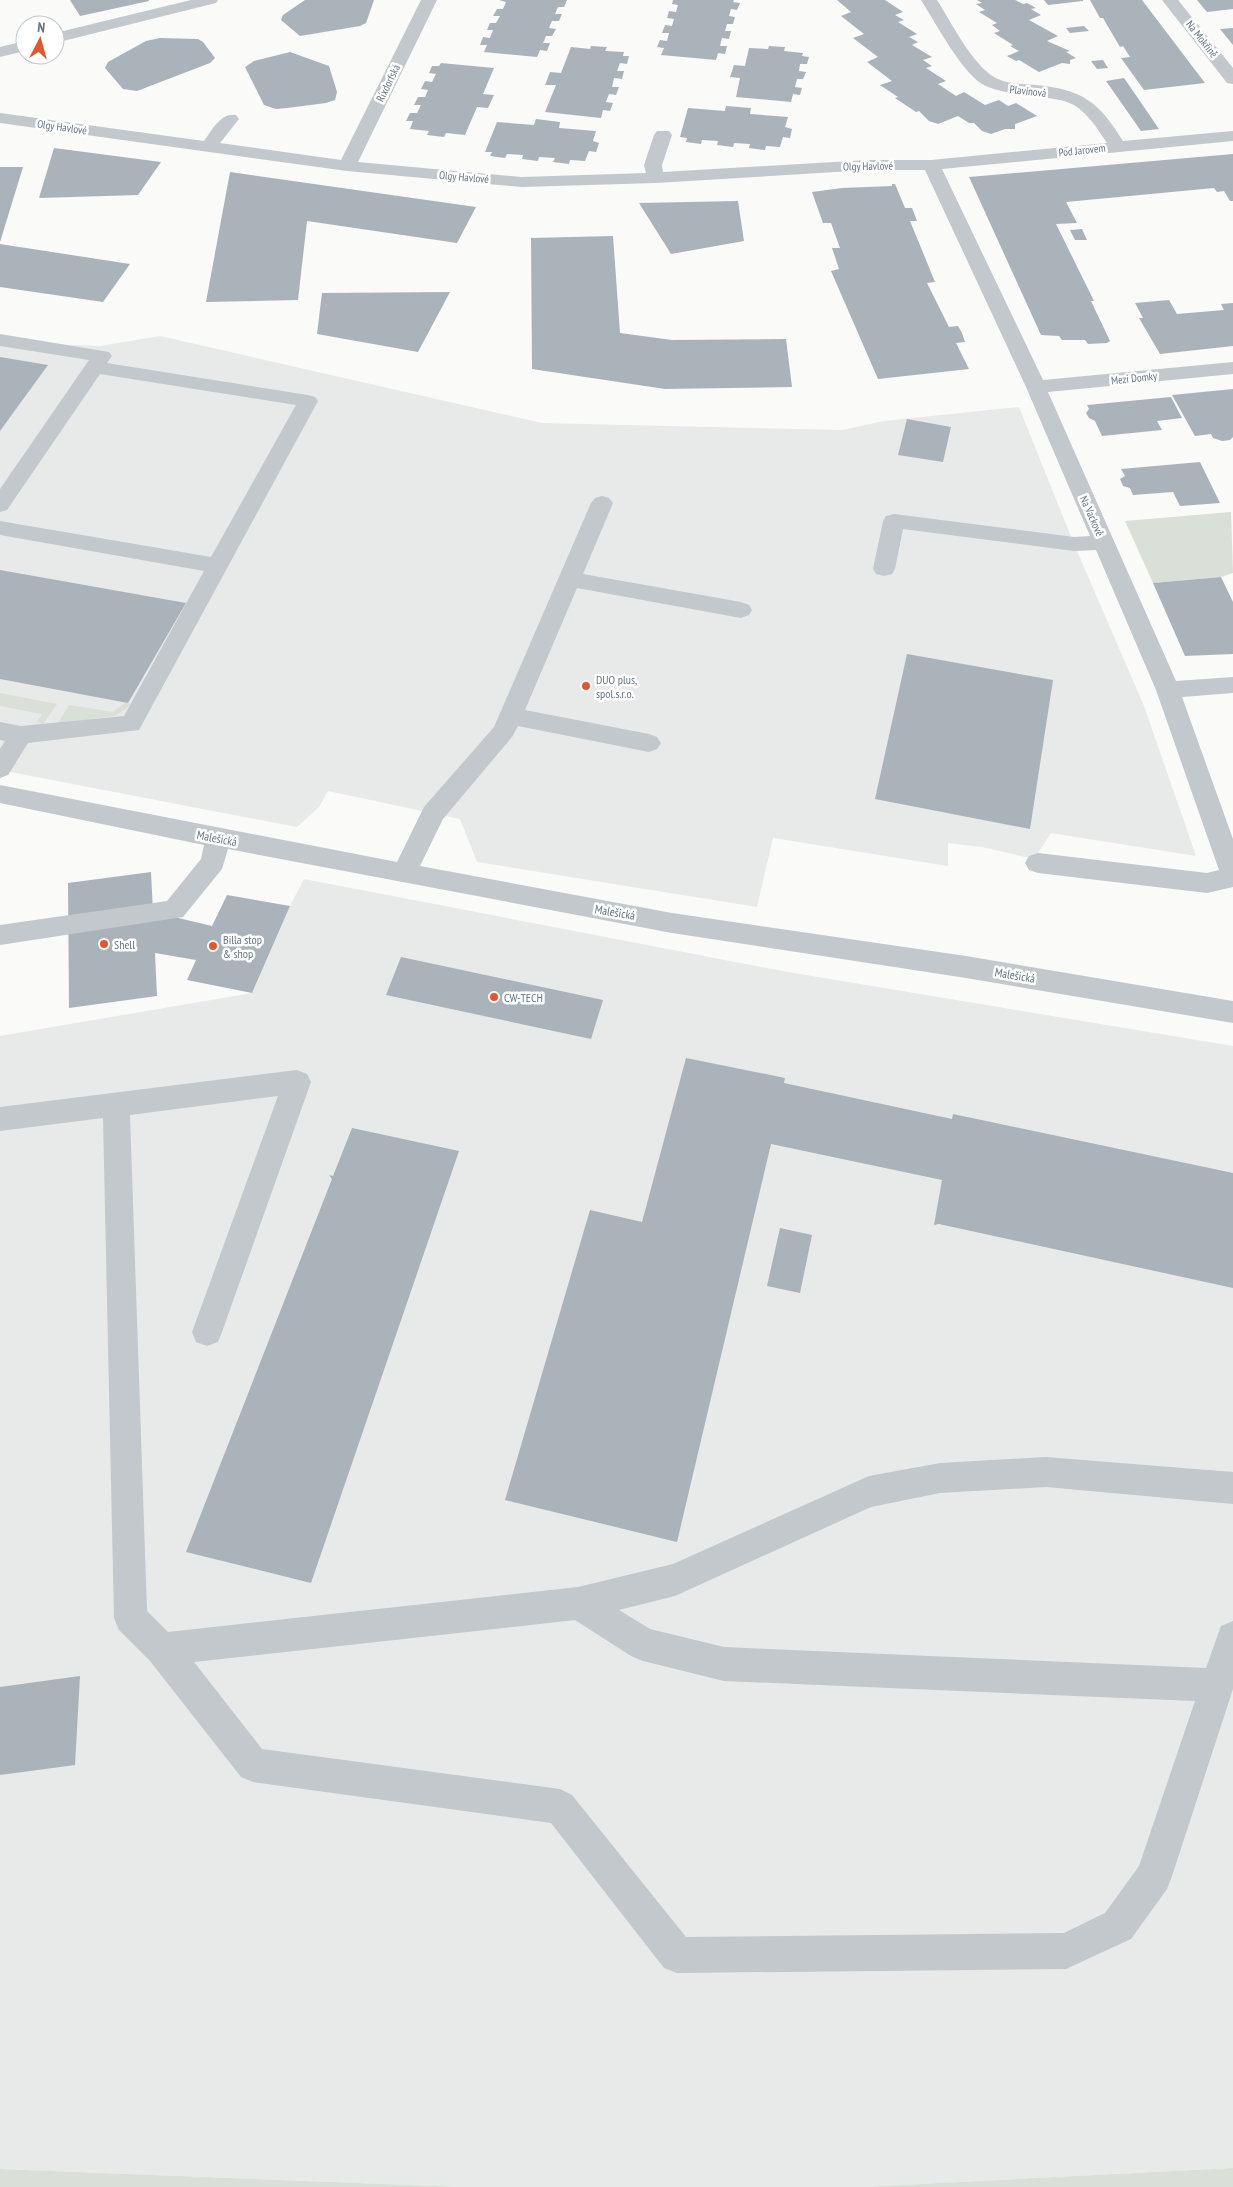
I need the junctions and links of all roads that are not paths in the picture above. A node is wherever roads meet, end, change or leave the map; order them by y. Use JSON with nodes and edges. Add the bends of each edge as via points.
{"nodes":[{"id":1,"x":210,"y":0,"type":"edge"},
{"id":2,"x":429,"y":0,"type":"edge"},
{"id":3,"x":928,"y":0,"type":"edge"},
{"id":4,"x":1170,"y":0,"type":"edge"},
{"id":5,"x":65,"y":36,"type":"edge"},
{"id":6,"x":15,"y":48,"type":"edge"},
{"id":7,"x":0,"y":52,"type":"edge"},
{"id":8,"x":1233,"y":79,"type":"edge"},
{"id":9,"x":0,"y":118,"type":"edge"},
{"id":10,"x":230,"y":119,"type":"dead end"},
{"id":11,"x":663,"y":135,"type":"dead end"},
{"id":12,"x":1233,"y":136,"type":"edge"},
{"id":13,"x":208,"y":147,"type":"junction"},
{"id":14,"x":1118,"y":147,"type":"junction"},
{"id":15,"x":931,"y":165,"type":"junction"},
{"id":16,"x":347,"y":166,"type":"junction"},
{"id":17,"x":656,"y":178,"type":"junction"},
{"id":18,"x":0,"y":340,"type":"edge"},
{"id":19,"x":95,"y":367,"type":"junction"},
{"id":20,"x":1233,"y":368,"type":"edge"},
{"id":21,"x":1036,"y":387,"type":"junction"},
{"id":22,"x":602,"y":503,"type":"dead end"},
{"id":23,"x":0,"y":505,"type":"edge"},
{"id":24,"x":0,"y":528,"type":"edge"},
{"id":25,"x":1104,"y":543,"type":"junction"},
{"id":26,"x":218,"y":566,"type":"junction"},
{"id":27,"x":884,"y":569,"type":"dead end"},
{"id":28,"x":570,"y":579,"type":"junction"},
{"id":29,"x":741,"y":610,"type":"dead end"},
{"id":30,"x":1233,"y":685,"type":"edge"},
{"id":31,"x":1168,"y":690,"type":"junction"},
{"id":32,"x":510,"y":716,"type":"junction"},
{"id":33,"x":10,"y":733,"type":"edge"},
{"id":34,"x":649,"y":743,"type":"dead end"},
{"id":35,"x":0,"y":769,"type":"edge"},
{"id":36,"x":0,"y":794,"type":"edge"},
{"id":37,"x":218,"y":838,"type":"junction"},
{"id":38,"x":1038,"y":863,"type":"dead end"},
{"id":39,"x":404,"y":873,"type":"junction"},
{"id":40,"x":1233,"y":875,"type":"edge"},
{"id":41,"x":0,"y":935,"type":"edge"},
{"id":42,"x":1233,"y":1012,"type":"edge"},
{"id":43,"x":116,"y":1103,"type":"junction"},
{"id":44,"x":0,"y":1119,"type":"edge"},
{"id":45,"x":207,"y":1332,"type":"dead end"},
{"id":46,"x":1233,"y":1488,"type":"edge"},
{"id":47,"x":578,"y":1603,"type":"junction"},
{"id":48,"x":1233,"y":1638,"type":"edge"},
{"id":49,"x":162,"y":1650,"type":"junction"},
{"id":50,"x":1218,"y":1685,"type":"junction"}],
"edges":[{"from":1,"to":5,"type":"street"},
{"from":2,"to":16,"type":"street","name":"Rixdorfská"},
{"from":3,"to":14,"type":"street","name":"Plavínová","via":[[982,78],[1003,88],[1052,93],[1083,102]]},
{"from":4,"to":8,"type":"street","name":"Na Mokřině"},
{"from":6,"to":7,"type":"street"},
{"from":9,"to":13,"type":"street","name":"Olgy Havlové"},
{"from":10,"to":13,"type":"street"},
{"from":11,"to":17,"type":"street","via":[[653,165]]},
{"from":12,"to":14,"type":"street","name":"Pod Jarovem"},
{"from":13,"to":16,"type":"street","name":"Olgy Havlové"},
{"from":14,"to":15,"type":"street","name":"Pod Jarovem"},
{"from":15,"to":17,"type":"street","name":"Olgy Havlové","via":[[868,165]]},
{"from":15,"to":21,"type":"street","name":"Na Vackově"},
{"from":16,"to":17,"type":"street","name":"Olgy Havlové","via":[[522,182]]},
{"from":18,"to":19,"type":"street","via":[[102,356]]},
{"from":19,"to":23,"type":"street"},
{"from":19,"to":26,"type":"street","via":[[308,401]]},
{"from":20,"to":21,"type":"street","name":"Mezi Domky"},
{"from":21,"to":25,"type":"street","name":"Na Vackově"},
{"from":22,"to":28,"type":"street"},
{"from":24,"to":26,"type":"street"},
{"from":25,"to":27,"type":"street","via":[[1074,544],[894,521]]},
{"from":25,"to":31,"type":"street","name":"Na Vackově"},
{"from":26,"to":33,"type":"street","via":[[132,724]]},
{"from":28,"to":29,"type":"street"},
{"from":28,"to":32,"type":"street"},
{"from":30,"to":31,"type":"street"},
{"from":31,"to":40,"type":"street","name":"Na Vackově"},
{"from":32,"to":34,"type":"street"},
{"from":32,"to":39,"type":"street","via":[[504,731],[433,814]]},
{"from":33,"to":35,"type":"street"},
{"from":36,"to":37,"type":"street","name":"Malešická"},
{"from":37,"to":39,"type":"street","name":"Malešická"},
{"from":37,"to":41,"type":"street","via":[[213,862],[174,910]]},
{"from":38,"to":40,"type":"street","via":[[1207,883]]},
{"from":39,"to":42,"type":"street","name":"Malešická","via":[[672,923],[966,967]]},
{"from":43,"to":44,"type":"street"},
{"from":43,"to":45,"type":"street","via":[[298,1082]]},
{"from":43,"to":49,"type":"street","via":[[131,1618]]},
{"from":46,"to":47,"type":"street","via":[[1046,1472],[940,1478],[869,1492],[675,1580]]},
{"from":47,"to":49,"type":"street"},
{"from":47,"to":50,"type":"street","via":[[643,1644],[724,1664]]},
{"from":48,"to":50,"type":"street"},
{"from":49,"to":50,"type":"street","via":[[253,1765],[560,1807],[677,1955],[1066,1951],[1118,1926],[1154,1876]]}]}
